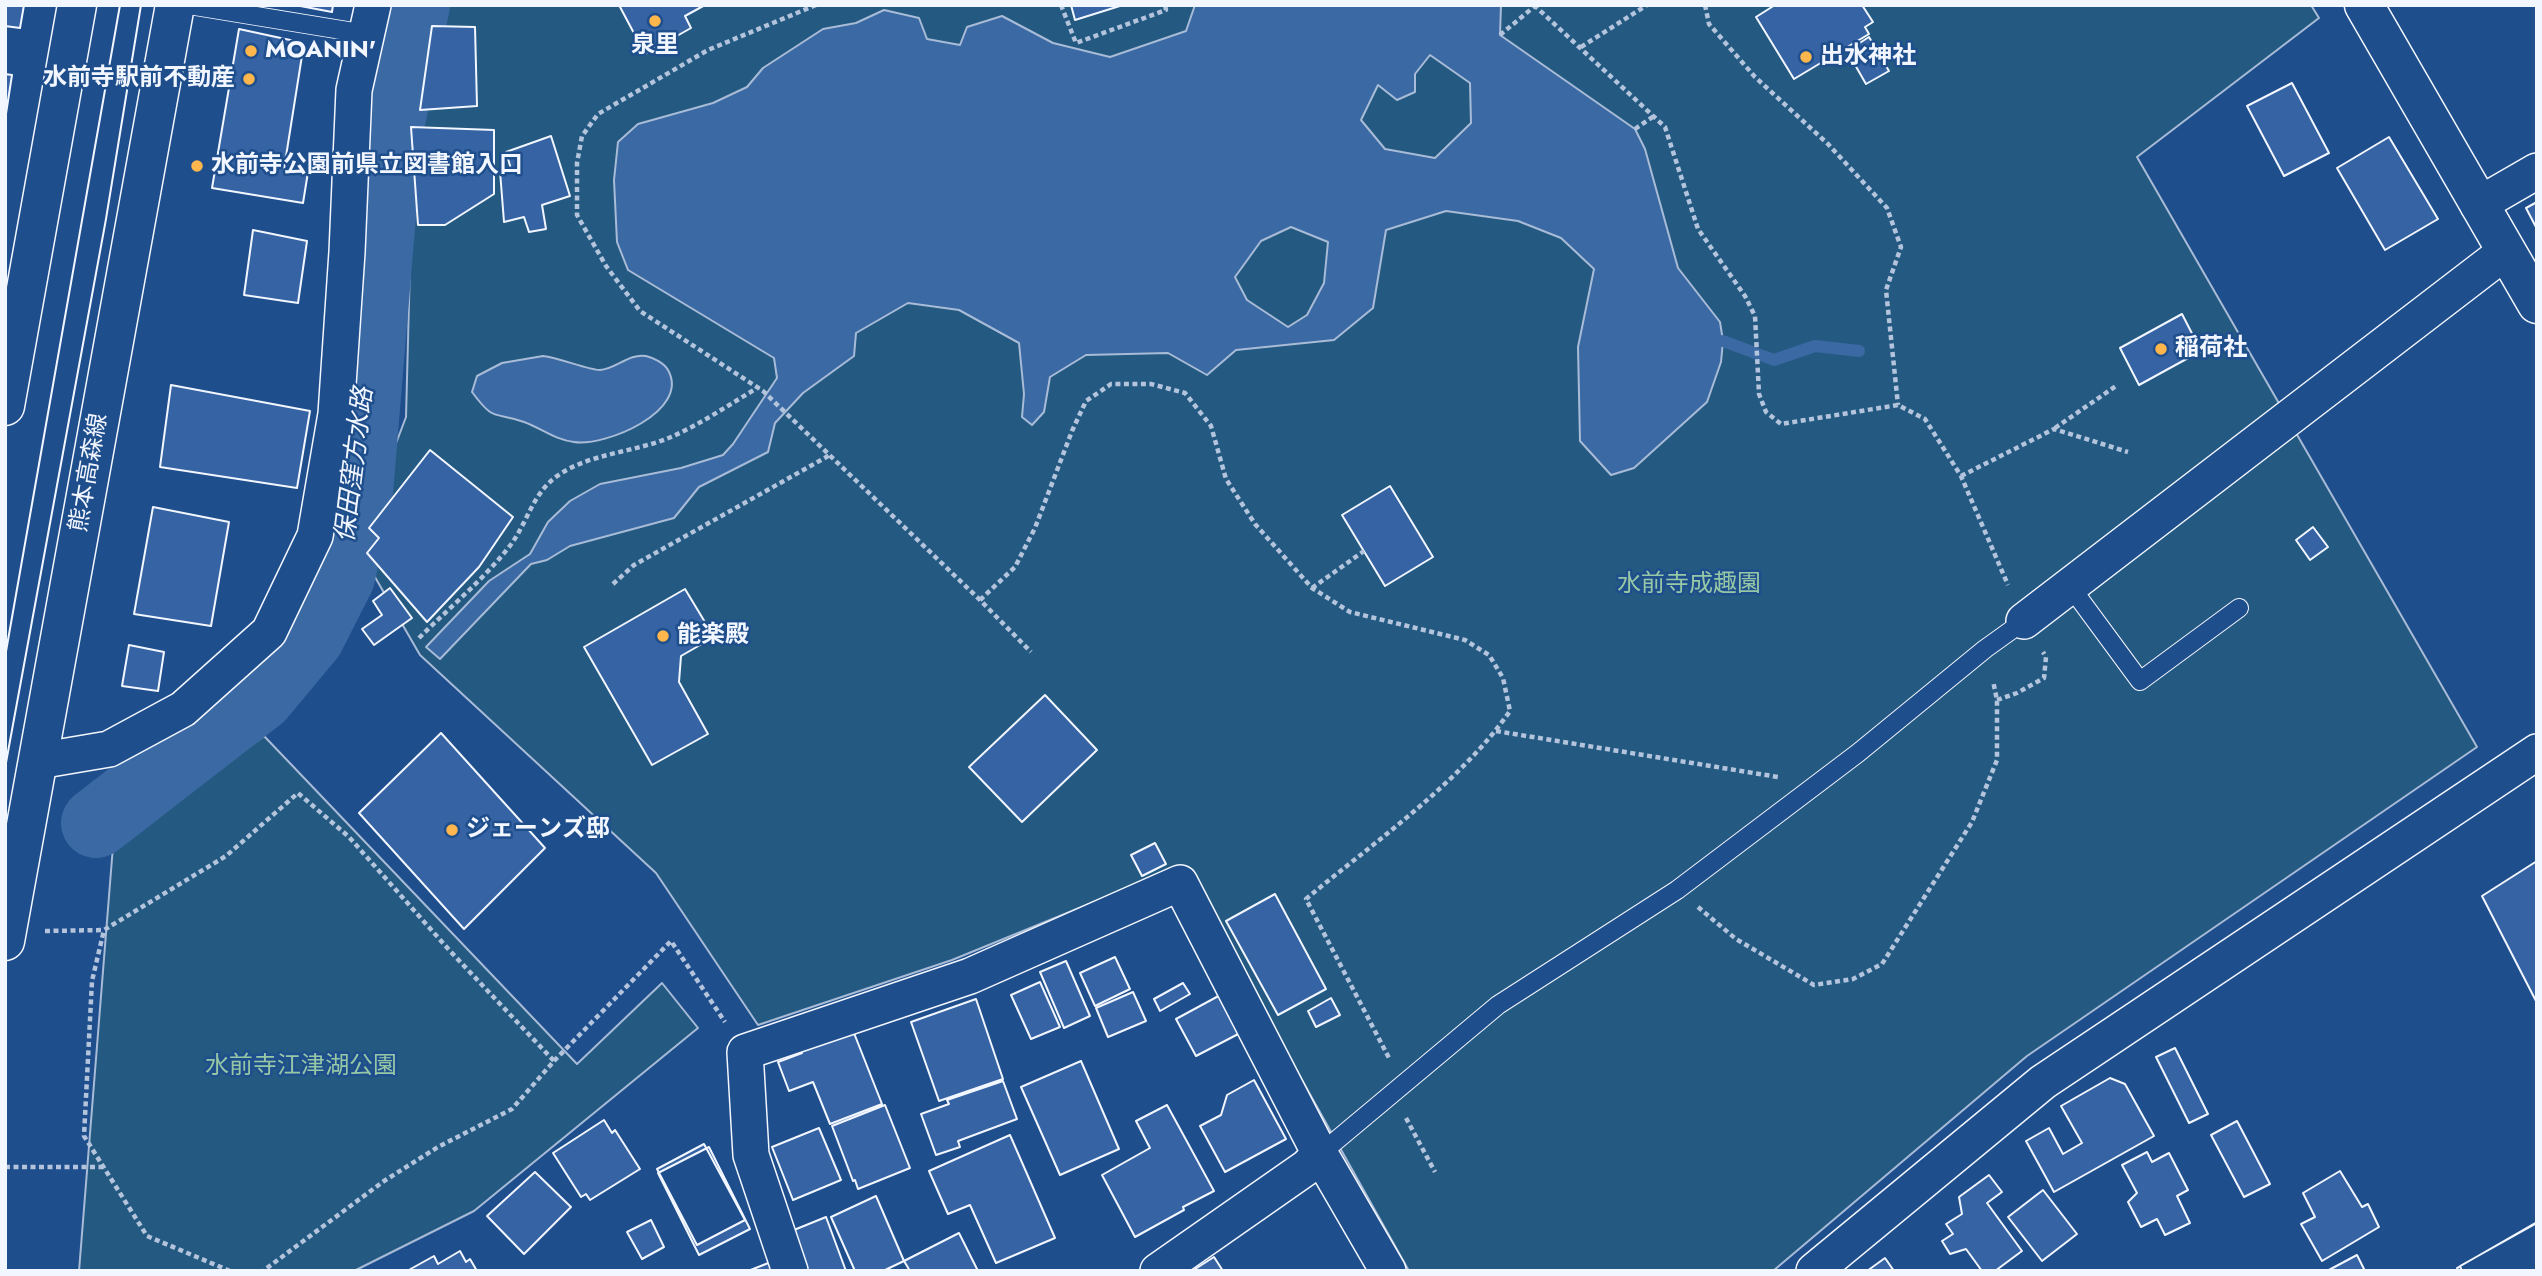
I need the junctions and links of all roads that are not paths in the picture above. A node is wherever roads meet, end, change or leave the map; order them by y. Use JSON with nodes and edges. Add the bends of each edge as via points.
{"nodes":[{"id":1,"x":77,"y":5,"type":"edge"},
{"id":2,"x":175,"y":5,"type":"edge"},
{"id":3,"x":189,"y":5,"type":"edge"},
{"id":4,"x":2364,"y":5,"type":"edge"},
{"id":5,"x":370,"y":19,"type":"edge"},
{"id":6,"x":2537,"y":171,"type":"edge"},
{"id":7,"x":2478,"y":205,"type":"junction"},
{"id":8,"x":2505,"y":252,"type":"junction"},
{"id":9,"x":2537,"y":304,"type":"edge"},
{"id":10,"x":5,"y":406,"type":"edge"},
{"id":11,"x":2070,"y":586,"type":"junction"},
{"id":12,"x":2239,"y":608,"type":"dead end"},
{"id":13,"x":2024,"y":621,"type":"joint"},
{"id":14,"x":2537,"y":752,"type":"edge"},
{"id":15,"x":38,"y":761,"type":"junction"},
{"id":16,"x":6,"y":936,"type":"edge"},
{"id":17,"x":1320,"y":1154,"type":"junction"},
{"id":18,"x":790,"y":1271,"type":"edge"},
{"id":19,"x":1158,"y":1271,"type":"edge"},
{"id":20,"x":1388,"y":1271,"type":"edge"},
{"id":21,"x":1814,"y":1271,"type":"edge"}],
"edges":[{"from":1,"to":10,"type":"main road"},
{"from":2,"to":15,"type":"main road","name":"熊本高森線"},
{"from":3,"to":5,"type":"lane"},
{"from":4,"to":7,"type":"main road"},
{"from":5,"to":15,"type":"street","via":[[354,90],[336,414],[315,536],[269,632],[183,709],[109,749]]},
{"from":6,"to":7,"type":"street"},
{"from":7,"to":8,"type":"main road"},
{"from":8,"to":9,"type":"main road"},
{"from":8,"to":11,"type":"street"},
{"from":11,"to":12,"type":"lane","via":[[2140,681]]},
{"from":11,"to":13,"type":"street"},
{"from":13,"to":17,"type":"lane","via":[[1677,890],[1498,1005]]},
{"from":14,"to":21,"type":"street","via":[[2043,1082]]},
{"from":15,"to":16,"type":"main road","name":"熊本高森線"},
{"from":17,"to":18,"type":"street","via":[[1180,883],[970,976],[745,1052],[751,1154]]},
{"from":17,"to":19,"type":"street"},
{"from":17,"to":20,"type":"street"}]}
